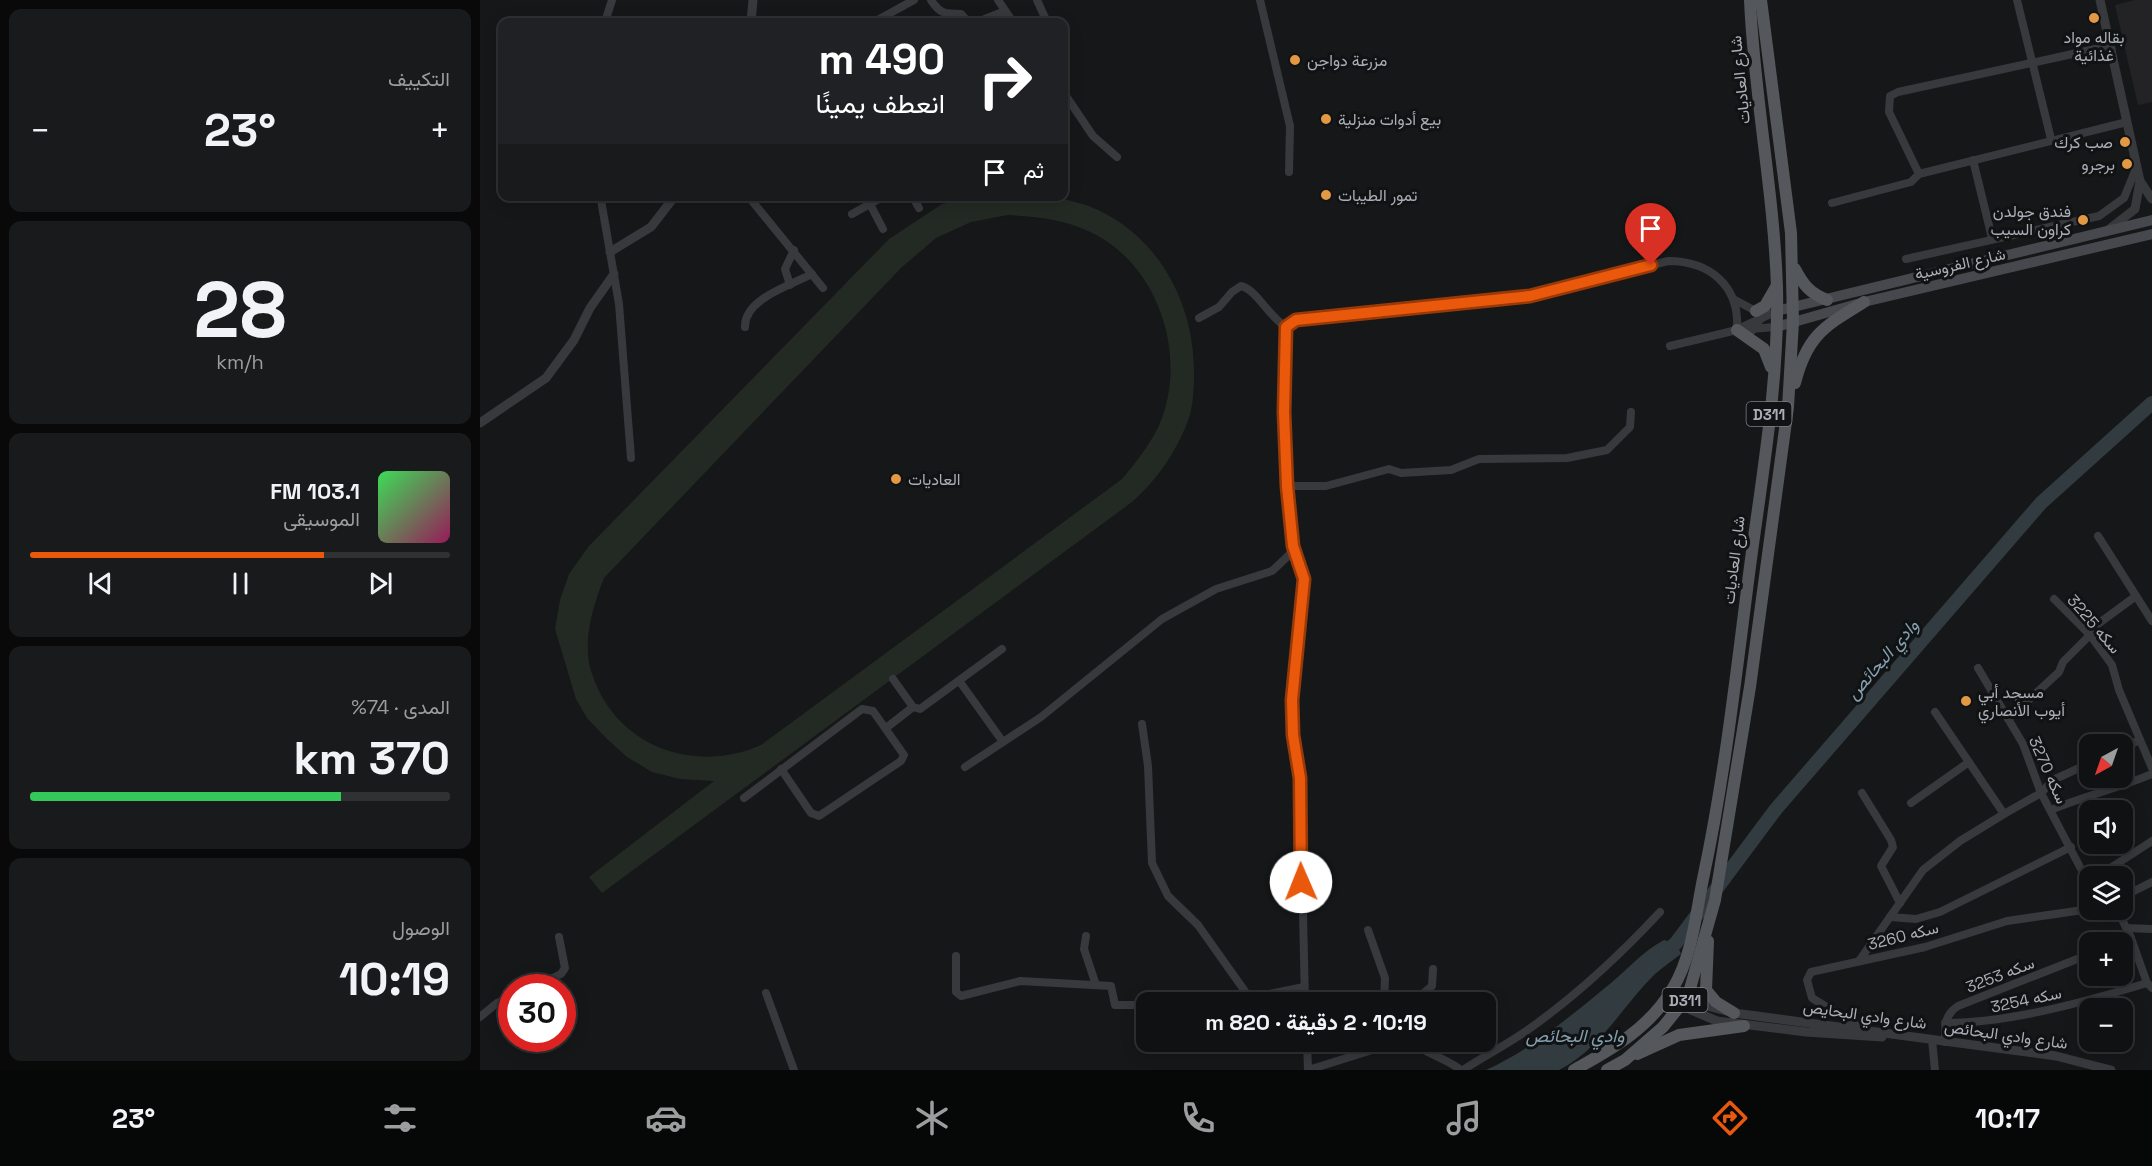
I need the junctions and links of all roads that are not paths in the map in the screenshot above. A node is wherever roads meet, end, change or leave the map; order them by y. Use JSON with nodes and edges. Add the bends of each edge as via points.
{"nodes":[{"id":1,"x":612,"y":0,"type":"edge"},
{"id":2,"x":753,"y":0,"type":"edge"},
{"id":3,"x":914,"y":0,"type":"edge"},
{"id":4,"x":931,"y":0,"type":"edge"},
{"id":5,"x":998,"y":0,"type":"edge"},
{"id":6,"x":1037,"y":0,"type":"edge"},
{"id":7,"x":1260,"y":0,"type":"edge"},
{"id":8,"x":1749,"y":0,"type":"edge"},
{"id":9,"x":1761,"y":0,"type":"edge"},
{"id":10,"x":2017,"y":0,"type":"edge"},
{"id":11,"x":2100,"y":0,"type":"edge"},
{"id":12,"x":1005,"y":11,"type":"junction"},
{"id":13,"x":606,"y":18,"type":"edge"},
{"id":14,"x":752,"y":18,"type":"edge"},
{"id":15,"x":881,"y":18,"type":"edge"},
{"id":16,"x":964,"y":18,"type":"edge"},
{"id":17,"x":987,"y":18,"type":"edge"},
{"id":18,"x":1010,"y":18,"type":"edge"},
{"id":19,"x":1045,"y":18,"type":"edge"},
{"id":20,"x":2109,"y":46,"type":"junction"},
{"id":21,"x":2031,"y":62,"type":"junction"},
{"id":22,"x":1068,"y":99,"type":"edge"},
{"id":23,"x":2127,"y":122,"type":"junction"},
{"id":24,"x":2051,"y":139,"type":"junction"},
{"id":25,"x":1117,"y":157,"type":"dead end"},
{"id":26,"x":1973,"y":160,"type":"junction"},
{"id":27,"x":2137,"y":166,"type":"junction"},
{"id":28,"x":1289,"y":172,"type":"dead end"},
{"id":29,"x":1919,"y":174,"type":"junction"},
{"id":30,"x":2140,"y":181,"type":"junction"},
{"id":31,"x":2152,"y":199,"type":"edge"},
{"id":32,"x":600,"y":201,"type":"edge"},
{"id":33,"x":671,"y":201,"type":"edge"},
{"id":34,"x":752,"y":201,"type":"edge"},
{"id":35,"x":875,"y":201,"type":"edge"},
{"id":36,"x":915,"y":201,"type":"edge"},
{"id":37,"x":1832,"y":203,"type":"dead end"},
{"id":38,"x":870,"y":204,"type":"junction"},
{"id":39,"x":919,"y":208,"type":"dead end"},
{"id":40,"x":852,"y":214,"type":"dead end"},
{"id":41,"x":2152,"y":220,"type":"edge"},
{"id":42,"x":883,"y":229,"type":"dead end"},
{"id":43,"x":2107,"y":231,"type":"junction"},
{"id":44,"x":2152,"y":234,"type":"edge"},
{"id":45,"x":1992,"y":238,"type":"junction"},
{"id":46,"x":794,"y":250,"type":"junction"},
{"id":47,"x":610,"y":252,"type":"junction"},
{"id":48,"x":1906,"y":259,"type":"dead end"},
{"id":49,"x":1793,"y":266,"type":"junction"},
{"id":50,"x":614,"y":274,"type":"junction"},
{"id":51,"x":812,"y":274,"type":"junction"},
{"id":52,"x":790,"y":285,"type":"junction"},
{"id":53,"x":1777,"y":286,"type":"junction"},
{"id":54,"x":823,"y":288,"type":"dead end"},
{"id":55,"x":1735,"y":300,"type":"junction"},
{"id":56,"x":1827,"y":300,"type":"junction"},
{"id":57,"x":1864,"y":302,"type":"junction"},
{"id":58,"x":1793,"y":306,"type":"junction"},
{"id":59,"x":1777,"y":311,"type":"junction"},
{"id":60,"x":1760,"y":313,"type":"junction"},
{"id":61,"x":1199,"y":318,"type":"dead end"},
{"id":62,"x":1793,"y":322,"type":"junction"},
{"id":63,"x":745,"y":327,"type":"dead end"},
{"id":64,"x":1286,"y":327,"type":"junction"},
{"id":65,"x":1776,"y":327,"type":"junction"},
{"id":66,"x":1737,"y":330,"type":"junction"},
{"id":67,"x":1753,"y":330,"type":"junction"},
{"id":68,"x":1670,"y":346,"type":"dead end"},
{"id":69,"x":1773,"y":376,"type":"junction"},
{"id":70,"x":1788,"y":407,"type":"junction"},
{"id":71,"x":1631,"y":412,"type":"dead end"},
{"id":72,"x":480,"y":423,"type":"edge"},
{"id":73,"x":631,"y":458,"type":"dead end"},
{"id":74,"x":1287,"y":486,"type":"junction"},
{"id":75,"x":2098,"y":536,"type":"dead end"},
{"id":76,"x":1293,"y":546,"type":"junction"},
{"id":77,"x":2136,"y":596,"type":"junction"},
{"id":78,"x":2054,"y":599,"type":"dead end"},
{"id":79,"x":2152,"y":621,"type":"edge"},
{"id":80,"x":2089,"y":633,"type":"junction"},
{"id":81,"x":1002,"y":649,"type":"dead end"},
{"id":82,"x":1978,"y":668,"type":"dead end"},
{"id":83,"x":893,"y":679,"type":"dead end"},
{"id":84,"x":960,"y":682,"type":"junction"},
{"id":85,"x":914,"y":707,"type":"junction"},
{"id":86,"x":1935,"y":712,"type":"dead end"},
{"id":87,"x":2008,"y":719,"type":"junction"},
{"id":88,"x":1142,"y":724,"type":"dead end"},
{"id":89,"x":886,"y":728,"type":"junction"},
{"id":90,"x":2140,"y":741,"type":"junction"},
{"id":91,"x":1003,"y":742,"type":"junction"},
{"id":92,"x":2133,"y":744,"type":"edge"},
{"id":93,"x":1969,"y":762,"type":"junction"},
{"id":94,"x":965,"y":767,"type":"dead end"},
{"id":95,"x":2079,"y":768,"type":"edge"},
{"id":96,"x":2152,"y":768,"type":"edge"},
{"id":97,"x":781,"y":769,"type":"junction"},
{"id":98,"x":2152,"y":774,"type":"edge"},
{"id":99,"x":1862,"y":793,"type":"dead end"},
{"id":100,"x":2041,"y":793,"type":"junction"},
{"id":101,"x":744,"y":798,"type":"dead end"},
{"id":102,"x":1911,"y":803,"type":"dead end"},
{"id":103,"x":2051,"y":810,"type":"junction"},
{"id":104,"x":2004,"y":814,"type":"junction"},
{"id":105,"x":2152,"y":841,"type":"edge"},
{"id":106,"x":2071,"y":846,"type":"junction"},
{"id":107,"x":2081,"y":866,"type":"edge"},
{"id":108,"x":2113,"y":866,"type":"edge"},
{"id":109,"x":2152,"y":882,"type":"edge"},
{"id":110,"x":2133,"y":892,"type":"edge"},
{"id":111,"x":1900,"y":903,"type":"junction"},
{"id":112,"x":2079,"y":911,"type":"edge"},
{"id":113,"x":1660,"y":912,"type":"dead end"},
{"id":114,"x":1890,"y":917,"type":"junction"},
{"id":115,"x":2123,"y":920,"type":"edge"},
{"id":116,"x":2127,"y":928,"type":"junction"},
{"id":117,"x":1708,"y":929,"type":"junction"},
{"id":118,"x":2152,"y":929,"type":"edge"},
{"id":119,"x":1368,"y":930,"type":"dead end"},
{"id":120,"x":2129,"y":932,"type":"edge"},
{"id":121,"x":1086,"y":936,"type":"dead end"},
{"id":122,"x":559,"y":937,"type":"dead end"},
{"id":123,"x":2133,"y":943,"type":"edge"},
{"id":124,"x":956,"y":956,"type":"dead end"},
{"id":125,"x":2079,"y":958,"type":"edge"},
{"id":126,"x":1859,"y":961,"type":"junction"},
{"id":127,"x":1433,"y":969,"type":"dead end"},
{"id":128,"x":561,"y":974,"type":"edge"},
{"id":129,"x":1096,"y":985,"type":"junction"},
{"id":130,"x":2149,"y":985,"type":"edge"},
{"id":131,"x":1304,"y":987,"type":"junction"},
{"id":132,"x":1245,"y":992,"type":"edge"},
{"id":133,"x":1276,"y":992,"type":"edge"},
{"id":134,"x":1304,"y":992,"type":"edge"},
{"id":135,"x":1384,"y":992,"type":"edge"},
{"id":136,"x":1425,"y":992,"type":"edge"},
{"id":137,"x":1671,"y":992,"type":"junction"},
{"id":138,"x":766,"y":993,"type":"dead end"},
{"id":139,"x":1685,"y":1000,"type":"junction"},
{"id":140,"x":498,"y":1003,"type":"edge"},
{"id":141,"x":1136,"y":1005,"type":"edge"},
{"id":142,"x":1734,"y":1013,"type":"junction"},
{"id":143,"x":480,"y":1017,"type":"edge"},
{"id":144,"x":1945,"y":1023,"type":"junction"},
{"id":145,"x":1744,"y":1026,"type":"junction"},
{"id":146,"x":1865,"y":1030,"type":"junction"},
{"id":147,"x":1932,"y":1040,"type":"junction"},
{"id":148,"x":1945,"y":1042,"type":"junction"},
{"id":149,"x":1307,"y":1052,"type":"edge"},
{"id":150,"x":1362,"y":1052,"type":"edge"},
{"id":151,"x":1423,"y":1052,"type":"edge"},
{"id":152,"x":1625,"y":1060,"type":"junction"},
{"id":153,"x":794,"y":1070,"type":"edge"},
{"id":154,"x":1308,"y":1070,"type":"edge"},
{"id":155,"x":1462,"y":1070,"type":"edge"},
{"id":156,"x":1574,"y":1070,"type":"edge"},
{"id":157,"x":1607,"y":1070,"type":"edge"},
{"id":158,"x":1935,"y":1070,"type":"edge"},
{"id":159,"x":2111,"y":1070,"type":"edge"}],
"edges":[{"from":1,"to":13,"type":"street"},
{"from":2,"to":14,"type":"street"},
{"from":3,"to":15,"type":"street"},
{"from":4,"to":16,"type":"street","via":[[940,12],[961,14]]},
{"from":5,"to":12,"type":"street"},
{"from":6,"to":19,"type":"street"},
{"from":7,"to":28,"type":"street","via":[[1290,126]]},
{"from":8,"to":53,"type":"main road","name":"شارع العاديات","number":"D311"},
{"from":9,"to":49,"type":"main road","name":"شارع العاديات","number":"D311"},
{"from":10,"to":21,"type":"street"},
{"from":11,"to":20,"type":"street"},
{"from":12,"to":17,"type":"street"},
{"from":12,"to":18,"type":"street"},
{"from":20,"to":21,"type":"street"},
{"from":20,"to":23,"type":"street"},
{"from":21,"to":24,"type":"street"},
{"from":21,"to":29,"type":"street","via":[[1890,96],[1889,112]]},
{"from":22,"to":25,"type":"street","via":[[1093,136]]},
{"from":23,"to":24,"type":"street"},
{"from":23,"to":27,"type":"street"},
{"from":24,"to":26,"type":"street"},
{"from":26,"to":29,"type":"street"},
{"from":26,"to":45,"type":"street"},
{"from":27,"to":30,"type":"street"},
{"from":27,"to":45,"type":"street","via":[[2124,198],[2099,216]]},
{"from":29,"to":37,"type":"street","via":[[1911,182]]},
{"from":30,"to":31,"type":"street"},
{"from":30,"to":43,"type":"street","via":[[2135,209]]},
{"from":32,"to":47,"type":"street"},
{"from":33,"to":47,"type":"street","via":[[651,227]]},
{"from":34,"to":46,"type":"street"},
{"from":35,"to":38,"type":"street"},
{"from":36,"to":39,"type":"street"},
{"from":38,"to":40,"type":"street"},
{"from":38,"to":42,"type":"street"},
{"from":41,"to":43,"type":"main road","name":"شارع الفروسية"},
{"from":43,"to":56,"type":"main road","name":"شارع الفروسية"},
{"from":44,"to":57,"type":"main road","name":"شارع الفروسية"},
{"from":45,"to":48,"type":"street"},
{"from":46,"to":51,"type":"street"},
{"from":46,"to":52,"type":"street","via":[[785,269]]},
{"from":47,"to":50,"type":"street"},
{"from":49,"to":56,"type":"main road","via":[[1812,294]]},
{"from":49,"to":58,"type":"main road","name":"شارع العاديات","number":"D311"},
{"from":50,"to":72,"type":"street","via":[[546,378]]},
{"from":50,"to":73,"type":"street"},
{"from":51,"to":52,"type":"street"},
{"from":51,"to":54,"type":"street"},
{"from":52,"to":63,"type":"street","via":[[750,311]]},
{"from":53,"to":59,"type":"main road","name":"شارع العاديات","number":"D311"},
{"from":53,"to":60,"type":"main road"},
{"from":55,"to":60,"type":"street"},
{"from":55,"to":64,"type":"street","via":[[1714,273],[1692,263],[1668,261],[1530,296],[1296,320]]},
{"from":55,"to":66,"type":"street"},
{"from":56,"to":58,"type":"main road","name":"شارع الفروسية"},
{"from":57,"to":62,"type":"main road","name":"شارع الفروسية"},
{"from":57,"to":70,"type":"main road","via":[[1828,324],[1810,341]]},
{"from":58,"to":59,"type":"main road","name":"شارع الفروسية"},
{"from":58,"to":62,"type":"main road","name":"شارع العاديات","number":"D311"},
{"from":59,"to":60,"type":"street"},
{"from":59,"to":65,"type":"main road","name":"شارع العاديات","number":"D311"},
{"from":60,"to":66,"type":"street"},
{"from":60,"to":67,"type":"street"},
{"from":61,"to":64,"type":"street","via":[[1219,307],[1241,286]]},
{"from":62,"to":65,"type":"main road","name":"شارع الفروسية"},
{"from":62,"to":70,"type":"main road","name":"شارع العاديات","number":"D311"},
{"from":64,"to":74,"type":"street"},
{"from":65,"to":67,"type":"street"},
{"from":65,"to":69,"type":"main road","name":"شارع العاديات","number":"D311"},
{"from":66,"to":67,"type":"street"},
{"from":66,"to":68,"type":"street"},
{"from":66,"to":69,"type":"main road","via":[[1764,349]]},
{"from":69,"to":137,"type":"main road","name":"شارع العاديات","number":"D311","via":[[1714,827],[1685,964]]},
{"from":70,"to":117,"type":"main road","name":"شارع العاديات","number":"D311","via":[[1732,799]]},
{"from":71,"to":74,"type":"street","via":[[1630,427],[1605,451],[1557,460],[1479,459],[1451,470],[1401,473],[1389,469],[1326,486]]},
{"from":74,"to":76,"type":"street"},
{"from":75,"to":77,"type":"street"},
{"from":76,"to":91,"type":"street","via":[[1272,571],[1216,589],[1162,619],[1041,717]]},
{"from":76,"to":131,"type":"street","via":[[1304,579],[1292,700],[1300,778]]},
{"from":77,"to":79,"type":"street"},
{"from":77,"to":80,"type":"street"},
{"from":78,"to":80,"type":"street","name":"سكه 3225"},
{"from":80,"to":87,"type":"street","via":[[2059,672]]},
{"from":80,"to":90,"type":"street","name":"سكه 3225","via":[[2112,665]]},
{"from":81,"to":84,"type":"street"},
{"from":82,"to":87,"type":"street","name":"سكه 3270"},
{"from":83,"to":85,"type":"street"},
{"from":84,"to":85,"type":"street","via":[[920,709]]},
{"from":84,"to":91,"type":"street"},
{"from":85,"to":89,"type":"street"},
{"from":86,"to":93,"type":"street"},
{"from":87,"to":100,"type":"street","name":"سكه 3270","via":[[2023,744]]},
{"from":88,"to":132,"type":"street","via":[[1152,863],[1168,896],[1198,925]]},
{"from":89,"to":97,"type":"street","via":[[873,711],[862,709]]},
{"from":89,"to":97,"type":"street","via":[[903,752],[903,759],[819,816],[811,813]]},
{"from":90,"to":92,"type":"street"},
{"from":90,"to":96,"type":"street","name":"سكه 3225"},
{"from":91,"to":94,"type":"street"},
{"from":93,"to":102,"type":"street"},
{"from":93,"to":104,"type":"street"},
{"from":95,"to":100,"type":"street","via":[[2053,780]]},
{"from":97,"to":101,"type":"street"},
{"from":98,"to":103,"type":"street"},
{"from":99,"to":111,"type":"street","via":[[1891,840],[1893,847],[1881,866]]},
{"from":100,"to":103,"type":"street","name":"سكه 3270"},
{"from":100,"to":104,"type":"street"},
{"from":103,"to":106,"type":"street","name":"سكه 3270"},
{"from":104,"to":111,"type":"street","via":[[1923,870]]},
{"from":105,"to":108,"type":"street"},
{"from":106,"to":107,"type":"street","name":"سكه 3270"},
{"from":106,"to":114,"type":"street","via":[[1940,912],[1916,919]]},
{"from":109,"to":110,"type":"street"},
{"from":111,"to":114,"type":"street"},
{"from":112,"to":126,"type":"street","name":"سكه 3260","via":[[2007,921],[1925,947]]},
{"from":113,"to":155,"type":"street","via":[[1572,996],[1528,1030]]},
{"from":114,"to":126,"type":"street"},
{"from":115,"to":116,"type":"street"},
{"from":116,"to":118,"type":"street"},
{"from":116,"to":120,"type":"street"},
{"from":117,"to":139,"type":"main road","name":"شارع العاديات","number":"D311"},
{"from":117,"to":142,"type":"main road","via":[[1706,990]]},
{"from":119,"to":135,"type":"street","via":[[1384,978]]},
{"from":121,"to":129,"type":"street","via":[[1084,949]]},
{"from":122,"to":128,"type":"street","via":[[565,968]]},
{"from":123,"to":130,"type":"street"},
{"from":124,"to":129,"type":"street","via":[[956,992],[961,996],[1020,981]]},
{"from":125,"to":144,"type":"street","name":"سكه 3253","via":[[1958,1005]]},
{"from":126,"to":146,"type":"street","name":"سكه 3260","via":[[1811,972],[1808,980],[1812,998]]},
{"from":127,"to":136,"type":"street","via":[[1432,986]]},
{"from":129,"to":141,"type":"street","via":[[1111,986],[1115,1005]]},
{"from":130,"to":144,"type":"street","name":"سكه 3254","via":[[1982,1023]]},
{"from":131,"to":133,"type":"street"},
{"from":131,"to":134,"type":"street"},
{"from":137,"to":139,"type":"street","name":"شارع وادي البحايص"},
{"from":137,"to":156,"type":"main road","name":"شارع العاديات","number":"D311","via":[[1649,1020],[1618,1046]]},
{"from":138,"to":153,"type":"street"},
{"from":139,"to":142,"type":"street","name":"شارع وادي البحايص"},
{"from":139,"to":145,"type":"street","name":"شارع وادي البحايص","via":[[1717,1021]]},
{"from":139,"to":152,"type":"main road","name":"شارع العاديات","number":"D311","via":[[1663,1027]]},
{"from":140,"to":143,"type":"street"},
{"from":142,"to":146,"type":"street","name":"شارع وادي البحايص"},
{"from":144,"to":148,"type":"street"},
{"from":145,"to":147,"type":"street","name":"شارع وادي البحايص"},
{"from":145,"to":152,"type":"main road","via":[[1679,1035]]},
{"from":146,"to":147,"type":"street","name":"شارع وادي البحايص"},
{"from":147,"to":148,"type":"street","name":"شارع وادي البحائص"},
{"from":147,"to":158,"type":"street"},
{"from":148,"to":159,"type":"street","name":"شارع وادي البحائص","via":[[2056,1056]]},
{"from":149,"to":154,"type":"street"},
{"from":150,"to":154,"type":"street"},
{"from":151,"to":155,"type":"street"},
{"from":152,"to":157,"type":"main road","name":"شارع العاديات","number":"D311"}]}
